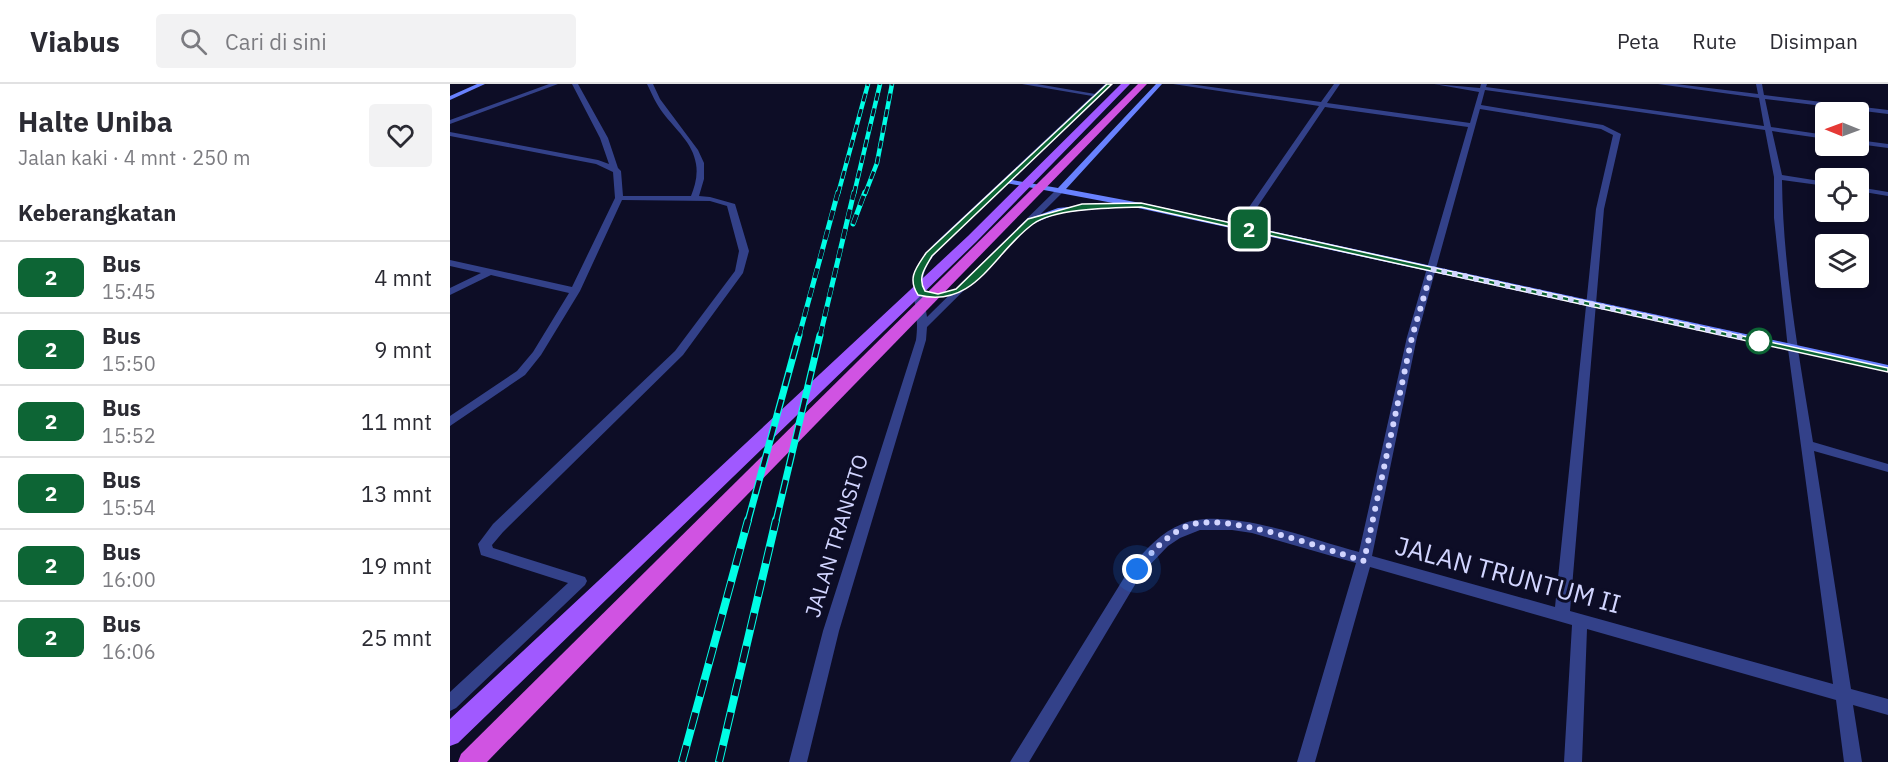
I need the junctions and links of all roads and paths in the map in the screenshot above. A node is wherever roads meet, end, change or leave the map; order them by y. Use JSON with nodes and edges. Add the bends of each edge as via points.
{"nodes":[{"id":1,"x":482,"y":84,"type":"edge"},
{"id":2,"x":555,"y":84,"type":"edge"},
{"id":3,"x":575,"y":84,"type":"edge"},
{"id":4,"x":650,"y":84,"type":"edge"},
{"id":5,"x":1025,"y":84,"type":"edge"},
{"id":6,"x":1109,"y":84,"type":"edge"},
{"id":7,"x":1126,"y":84,"type":"edge"},
{"id":8,"x":1143,"y":84,"type":"edge"},
{"id":9,"x":1159,"y":84,"type":"edge"},
{"id":10,"x":1176,"y":84,"type":"edge"},
{"id":11,"x":1337,"y":84,"type":"edge"},
{"id":12,"x":1437,"y":84,"type":"edge"},
{"id":13,"x":1661,"y":84,"type":"edge"},
{"id":14,"x":1759,"y":84,"type":"edge"},
{"id":15,"x":1482,"y":87,"type":"edge"},
{"id":16,"x":1098,"y":95,"type":"junction"},
{"id":17,"x":1762,"y":97,"type":"junction"},
{"id":18,"x":450,"y":98,"type":"edge"},
{"id":19,"x":1322,"y":103,"type":"junction"},
{"id":20,"x":1477,"y":106,"type":"junction"},
{"id":21,"x":1888,"y":112,"type":"edge"},
{"id":22,"x":450,"y":122,"type":"edge"},
{"id":23,"x":1472,"y":125,"type":"junction"},
{"id":24,"x":1770,"y":129,"type":"junction"},
{"id":25,"x":450,"y":134,"type":"edge"},
{"id":26,"x":1815,"y":135,"type":"edge"},
{"id":27,"x":1869,"y":143,"type":"edge"},
{"id":28,"x":1888,"y":146,"type":"edge"},
{"id":29,"x":614,"y":168,"type":"junction"},
{"id":30,"x":1778,"y":177,"type":"junction"},
{"id":31,"x":1006,"y":181,"type":"junction"},
{"id":32,"x":1815,"y":182,"type":"edge"},
{"id":33,"x":1061,"y":190,"type":"junction"},
{"id":34,"x":1869,"y":191,"type":"edge"},
{"id":35,"x":1886,"y":194,"type":"dead end"},
{"id":36,"x":619,"y":198,"type":"junction"},
{"id":37,"x":695,"y":198,"type":"junction"},
{"id":38,"x":1141,"y":205,"type":"junction"},
{"id":39,"x":1031,"y":221,"type":"junction"},
{"id":40,"x":1240,"y":226,"type":"junction"},
{"id":41,"x":450,"y":263,"type":"edge"},
{"id":42,"x":1432,"y":269,"type":"junction"},
{"id":43,"x":488,"y":273,"type":"junction"},
{"id":44,"x":917,"y":285,"type":"junction"},
{"id":45,"x":575,"y":291,"type":"junction"},
{"id":46,"x":959,"y":291,"type":"junction"},
{"id":47,"x":450,"y":292,"type":"edge"},
{"id":48,"x":1593,"y":303,"type":"junction"},
{"id":49,"x":924,"y":325,"type":"junction"},
{"id":50,"x":1792,"y":349,"type":"junction"},
{"id":51,"x":1888,"y":368,"type":"edge"},
{"id":52,"x":450,"y":422,"type":"edge"},
{"id":53,"x":1807,"y":445,"type":"junction"},
{"id":54,"x":1888,"y":468,"type":"edge"},
{"id":55,"x":1364,"y":561,"type":"junction"},
{"id":56,"x":1562,"y":614,"type":"junction"},
{"id":57,"x":1580,"y":619,"type":"junction"},
{"id":58,"x":1842,"y":694,"type":"junction"},
{"id":59,"x":450,"y":703,"type":"edge"},
{"id":60,"x":1888,"y":707,"type":"edge"},
{"id":61,"x":450,"y":735,"type":"edge"},
{"id":62,"x":470,"y":762,"type":"edge"},
{"id":63,"x":798,"y":762,"type":"edge"},
{"id":64,"x":1019,"y":762,"type":"edge"},
{"id":65,"x":1306,"y":762,"type":"edge"},
{"id":66,"x":1573,"y":762,"type":"edge"},
{"id":67,"x":1853,"y":762,"type":"edge"}],
"edges":[{"from":1,"to":18,"type":"main road"},
{"from":2,"to":22,"type":"street"},
{"from":3,"to":29,"type":"street","via":[[604,138]]},
{"from":4,"to":37,"type":"street","via":[[660,107],[691,140],[699,157],[701,181]]},
{"from":5,"to":16,"type":"street"},
{"from":6,"to":16,"type":"street"},
{"from":7,"to":61,"type":"main road","via":[[963,247]]},
{"from":8,"to":62,"type":"highway"},
{"from":9,"to":33,"type":"main road"},
{"from":10,"to":19,"type":"street"},
{"from":11,"to":19,"type":"street"},
{"from":12,"to":15,"type":"street"},
{"from":13,"to":17,"type":"street"},
{"from":14,"to":17,"type":"street"},
{"from":15,"to":20,"type":"street"},
{"from":15,"to":24,"type":"street"},
{"from":16,"to":31,"type":"street"},
{"from":17,"to":21,"type":"street"},
{"from":17,"to":24,"type":"street"},
{"from":19,"to":23,"type":"street"},
{"from":19,"to":40,"type":"street"},
{"from":20,"to":23,"type":"street"},
{"from":20,"to":48,"type":"street","via":[[1602,127],[1617,134],[1600,210]]},
{"from":23,"to":42,"type":"street"},
{"from":24,"to":26,"type":"street"},
{"from":24,"to":30,"type":"street"},
{"from":25,"to":29,"type":"street"},
{"from":27,"to":28,"type":"street"},
{"from":29,"to":36,"type":"street"},
{"from":30,"to":32,"type":"street"},
{"from":30,"to":50,"type":"street","via":[[1778,218]]},
{"from":31,"to":33,"type":"main road"},
{"from":31,"to":44,"type":"street","via":[[929,255],[917,274]]},
{"from":33,"to":38,"type":"main road"},
{"from":33,"to":39,"type":"street"},
{"from":34,"to":35,"type":"street"},
{"from":36,"to":37,"type":"street"},
{"from":36,"to":45,"type":"street"},
{"from":37,"to":59,"type":"street","via":[[731,204],[744,250],[740,271],[680,353],[485,544],[486,551],[580,581]]},
{"from":38,"to":39,"type":"main road","via":[[1082,207]]},
{"from":38,"to":40,"type":"main road"},
{"from":39,"to":46,"type":"street"},
{"from":40,"to":42,"type":"main road"},
{"from":41,"to":43,"type":"street"},
{"from":42,"to":48,"type":"main road"},
{"from":42,"to":55,"type":"street","via":[[1412,337]]},
{"from":43,"to":45,"type":"street"},
{"from":43,"to":47,"type":"street"},
{"from":44,"to":46,"type":"street","via":[[928,296]]},
{"from":44,"to":49,"type":"street"},
{"from":45,"to":52,"type":"street","via":[[529,364]]},
{"from":46,"to":49,"type":"street"},
{"from":48,"to":50,"type":"main road"},
{"from":48,"to":56,"type":"street"},
{"from":49,"to":63,"type":"street","name":"JALAN TRANSITO","via":[[831,631]]},
{"from":50,"to":51,"type":"main road"},
{"from":50,"to":53,"type":"street"},
{"from":53,"to":54,"type":"street"},
{"from":53,"to":58,"type":"street"},
{"from":55,"to":56,"type":"street","name":"JALAN TRUNTUM II"},
{"from":55,"to":64,"type":"street","name":"JALAN TRUNTUM II","via":[[1219,521],[1186,526],[1158,544],[1137,569]]},
{"from":55,"to":65,"type":"street"},
{"from":56,"to":57,"type":"street","name":"JALAN TRUNTUM II"},
{"from":57,"to":58,"type":"street","name":"JALAN TRUNTUM II"},
{"from":57,"to":66,"type":"street"},
{"from":58,"to":60,"type":"street","name":"JALAN TRUNTUM II"},
{"from":58,"to":67,"type":"street"}]}
